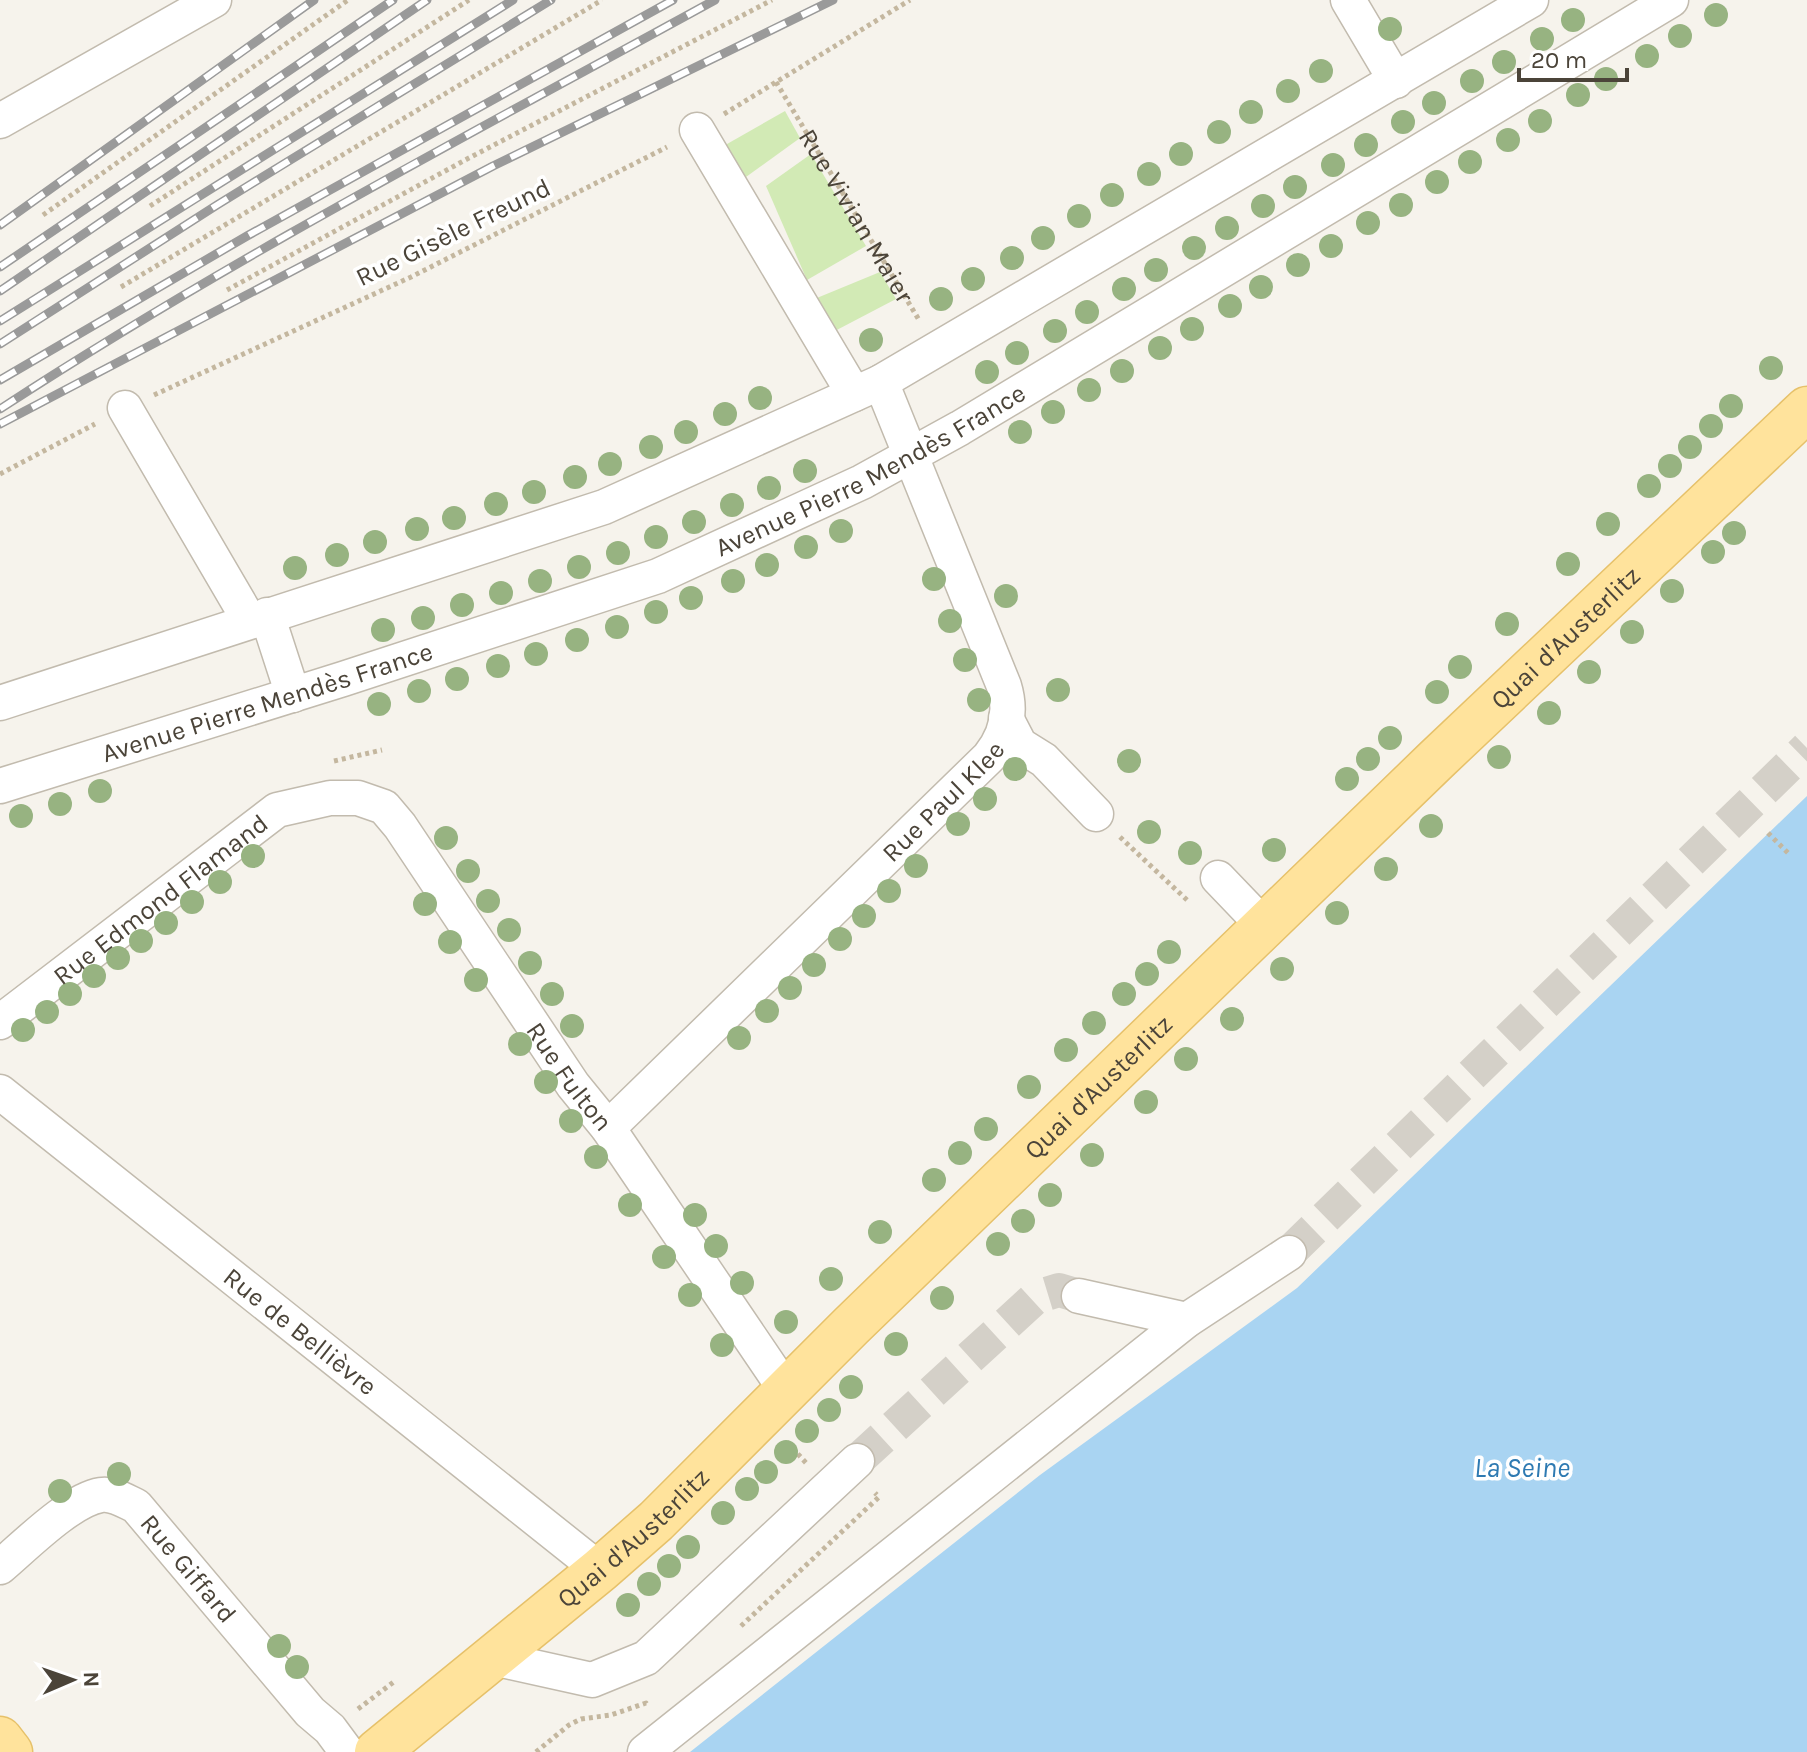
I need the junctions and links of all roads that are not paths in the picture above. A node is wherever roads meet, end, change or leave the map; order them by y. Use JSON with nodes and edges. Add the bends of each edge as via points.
{"nodes":[{"id":1,"x":214,"y":0,"type":"edge"},
{"id":2,"x":1348,"y":0,"type":"edge"},
{"id":3,"x":1531,"y":0,"type":"edge"},
{"id":4,"x":1671,"y":0,"type":"edge"},
{"id":5,"x":1396,"y":81,"type":"junction"},
{"id":6,"x":0,"y":121,"type":"edge"},
{"id":7,"x":697,"y":130,"type":"road end"},
{"id":8,"x":868,"y":388,"type":"junction"},
{"id":9,"x":125,"y":408,"type":"road end"},
{"id":10,"x":1807,"y":409,"type":"edge"},
{"id":11,"x":912,"y":457,"type":"junction"},
{"id":12,"x":258,"y":618,"type":"junction"},
{"id":13,"x":293,"y":695,"type":"junction"},
{"id":14,"x":0,"y":703,"type":"edge"},
{"id":15,"x":1006,"y":718,"type":"junction"},
{"id":16,"x":0,"y":786,"type":"edge"},
{"id":17,"x":330,"y":798,"type":"joint"},
{"id":18,"x":1096,"y":814,"type":"road end"},
{"id":19,"x":1218,"y":878,"type":"dead end"},
{"id":20,"x":1264,"y":926,"type":"junction"},
{"id":21,"x":0,"y":1022,"type":"edge"},
{"id":22,"x":0,"y":1092,"type":"edge"},
{"id":23,"x":608,"y":1128,"type":"junction"},
{"id":24,"x":1289,"y":1253,"type":"tunnel mouth"},
{"id":25,"x":1079,"y":1296,"type":"tunnel mouth"},
{"id":26,"x":1187,"y":1320,"type":"junction"},
{"id":27,"x":787,"y":1392,"type":"junction"},
{"id":28,"x":857,"y":1461,"type":"tunnel mouth"},
{"id":29,"x":0,"y":1567,"type":"edge"},
{"id":30,"x":600,"y":1570,"type":"junction"},
{"id":31,"x":493,"y":1658,"type":"junction"},
{"id":32,"x":0,"y":1739,"type":"edge"},
{"id":33,"x":10,"y":1752,"type":"edge"},
{"id":34,"x":347,"y":1752,"type":"edge"},
{"id":35,"x":377,"y":1752,"type":"edge"},
{"id":36,"x":645,"y":1752,"type":"edge"}],
"edges":[{"from":1,"to":6,"type":"street"},
{"from":2,"to":5,"type":"street"},
{"from":3,"to":5,"type":"street"},
{"from":4,"to":11,"type":"street","name":"Avenue Pierre Mendès France"},
{"from":5,"to":8,"type":"street"},
{"from":7,"to":8,"type":"street"},
{"from":8,"to":11,"type":"street","name":"Rue Paul Klee"},
{"from":8,"to":12,"type":"street","via":[[604,507]]},
{"from":9,"to":12,"type":"street"},
{"from":10,"to":20,"type":"main road","name":"Quai d'Austerlitz"},
{"from":11,"to":13,"type":"street","name":"Avenue Pierre Mendès France","via":[[658,576]]},
{"from":11,"to":15,"type":"street","name":"Rue Paul Klee","via":[[1004,686]]},
{"from":12,"to":13,"type":"street"},
{"from":12,"to":14,"type":"street"},
{"from":13,"to":16,"type":"street","name":"Avenue Pierre Mendès France"},
{"from":15,"to":18,"type":"street","via":[[1020,745],[1044,760]]},
{"from":15,"to":23,"type":"street","name":"Rue Paul Klee","via":[[1003,735],[989,757]]},
{"from":17,"to":21,"type":"street","name":"Rue Edmond Flamand","via":[[288,806],[265,817]]},
{"from":17,"to":23,"type":"street","name":"Rue Fulton","via":[[358,798],[384,807],[392,816],[573,1085]]},
{"from":19,"to":20,"type":"street"},
{"from":20,"to":27,"type":"main road","name":"Quai d'Austerlitz"},
{"from":22,"to":30,"type":"street","name":"Rue de Bellièvre"},
{"from":23,"to":27,"type":"street","name":"Rue Fulton"},
{"from":24,"to":26,"type":"street"},
{"from":25,"to":26,"type":"street"},
{"from":26,"to":36,"type":"street"},
{"from":27,"to":30,"type":"main road","name":"Quai d'Austerlitz"},
{"from":28,"to":31,"type":"street","via":[[646,1658],[592,1680]]},
{"from":29,"to":34,"type":"street","name":"Rue Giffard","via":[[79,1501],[103,1494],[136,1506]]},
{"from":30,"to":31,"type":"main road","name":"Quai d'Austerlitz"},
{"from":31,"to":35,"type":"main road","name":"Quai d'Austerlitz"},
{"from":32,"to":33,"type":"main road"}]}
